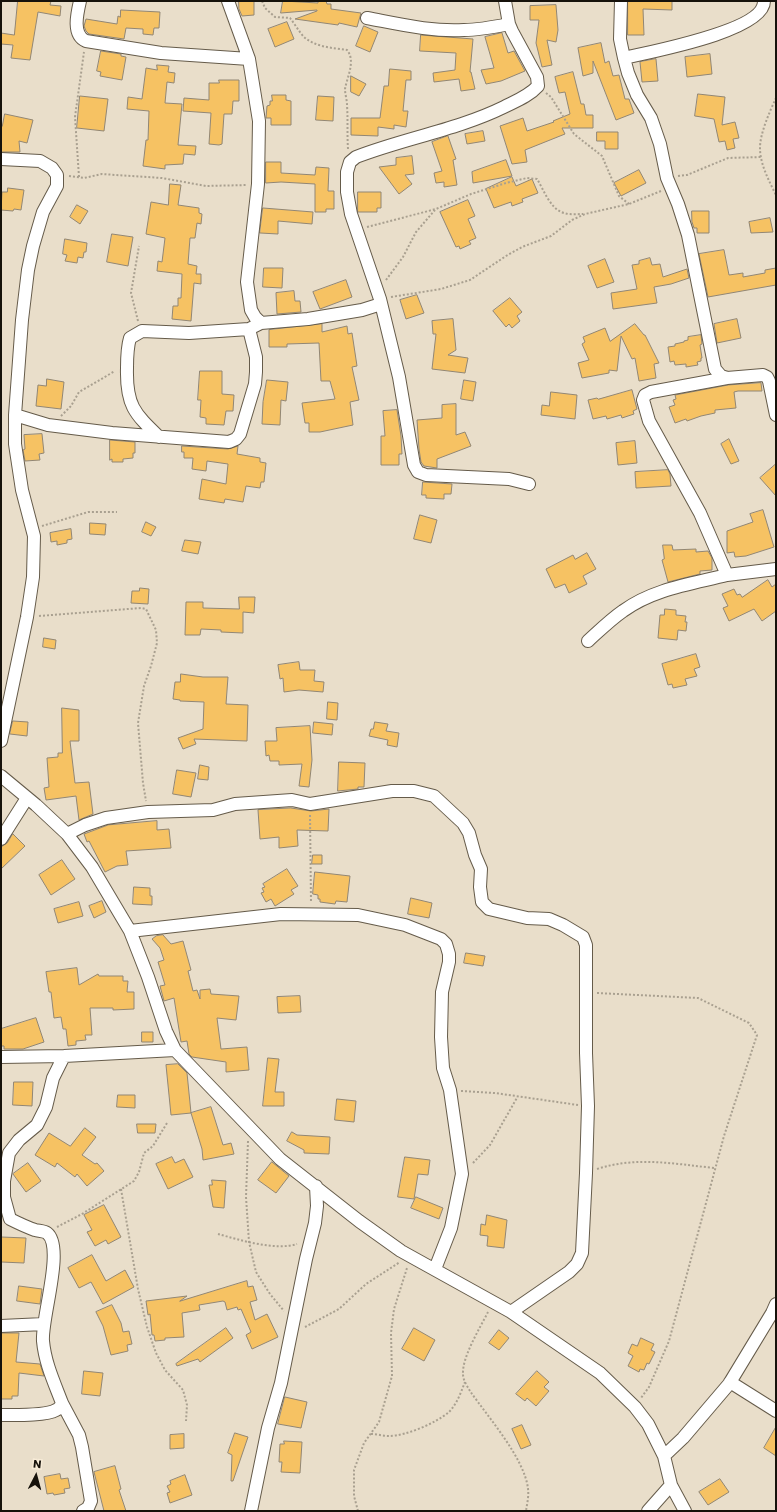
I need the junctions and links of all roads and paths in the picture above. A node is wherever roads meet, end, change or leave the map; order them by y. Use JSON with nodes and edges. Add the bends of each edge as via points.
{"nodes":[{"id":1,"x":80,"y":1,"type":"edge"},
{"id":2,"x":228,"y":1,"type":"edge"},
{"id":3,"x":262,"y":1,"type":"edge"},
{"id":4,"x":505,"y":1,"type":"edge"},
{"id":5,"x":621,"y":1,"type":"edge"},
{"id":6,"x":764,"y":3,"type":"edge"},
{"id":7,"x":776,"y":10,"type":"edge"},
{"id":8,"x":367,"y":18,"type":"dead end"},
{"id":9,"x":510,"y":24,"type":"junction"},
{"id":10,"x":86,"y":41,"type":"junction"},
{"id":11,"x":624,"y":58,"type":"junction"},
{"id":12,"x":249,"y":59,"type":"junction"},
{"id":13,"x":538,"y":86,"type":"junction"},
{"id":14,"x":776,"y":98,"type":"edge"},
{"id":15,"x":761,"y":158,"type":"junction"},
{"id":16,"x":1,"y":159,"type":"edge"},
{"id":17,"x":350,"y":162,"type":"junction"},
{"id":18,"x":56,"y":174,"type":"junction"},
{"id":19,"x":79,"y":177,"type":"junction"},
{"id":20,"x":669,"y":181,"type":"junction"},
{"id":21,"x":258,"y":184,"type":"junction"},
{"id":22,"x":776,"y":195,"type":"edge"},
{"id":23,"x":629,"y":204,"type":"junction"},
{"id":24,"x":436,"y":209,"type":"junction"},
{"id":25,"x":585,"y":214,"type":"junction"},
{"id":26,"x":357,"y":229,"type":"junction"},
{"id":27,"x":139,"y":246,"type":"dead end"},
{"id":28,"x":380,"y":298,"type":"junction"},
{"id":29,"x":261,"y":322,"type":"junction"},
{"id":30,"x":249,"y":329,"type":"junction"},
{"id":31,"x":142,"y":331,"type":"junction"},
{"id":32,"x":127,"y":365,"type":"junction"},
{"id":33,"x":727,"y":378,"type":"junction"},
{"id":34,"x":776,"y":413,"type":"edge"},
{"id":35,"x":15,"y":415,"type":"junction"},
{"id":36,"x":48,"y":425,"type":"junction"},
{"id":37,"x":159,"y":437,"type":"junction"},
{"id":38,"x":529,"y":484,"type":"dead end"},
{"id":39,"x":117,"y":512,"type":"dead end"},
{"id":40,"x":32,"y":529,"type":"junction"},
{"id":41,"x":776,"y":569,"type":"edge"},
{"id":42,"x":726,"y":576,"type":"junction"},
{"id":43,"x":27,"y":617,"type":"junction"},
{"id":44,"x":588,"y":641,"type":"dead end"},
{"id":45,"x":1,"y":741,"type":"edge"},
{"id":46,"x":1,"y":776,"type":"edge"},
{"id":47,"x":27,"y":798,"type":"junction"},
{"id":48,"x":310,"y":804,"type":"junction"},
{"id":49,"x":148,"y":812,"type":"junction"},
{"id":50,"x":67,"y":834,"type":"junction"},
{"id":51,"x":1,"y":839,"type":"edge"},
{"id":52,"x":311,"y":914,"type":"junction"},
{"id":53,"x":130,"y":931,"type":"junction"},
{"id":54,"x":585,"y":992,"type":"junction"},
{"id":55,"x":176,"y":1050,"type":"junction"},
{"id":56,"x":64,"y":1056,"type":"junction"},
{"id":57,"x":1,"y":1057,"type":"edge"},
{"id":58,"x":450,"y":1090,"type":"junction"},
{"id":59,"x":518,"y":1096,"type":"junction"},
{"id":60,"x":588,"y":1106,"type":"junction"},
{"id":61,"x":167,"y":1122,"type":"dead end"},
{"id":62,"x":250,"y":1128,"type":"junction"},
{"id":63,"x":715,"y":1168,"type":"junction"},
{"id":64,"x":586,"y":1173,"type":"junction"},
{"id":65,"x":462,"y":1174,"type":"junction"},
{"id":66,"x":316,"y":1186,"type":"junction"},
{"id":67,"x":121,"y":1189,"type":"junction"},
{"id":68,"x":47,"y":1233,"type":"junction"},
{"id":69,"x":218,"y":1234,"type":"dead end"},
{"id":70,"x":311,"y":1238,"type":"junction"},
{"id":71,"x":249,"y":1242,"type":"junction"},
{"id":72,"x":410,"y":1255,"type":"junction"},
{"id":73,"x":435,"y":1269,"type":"junction"},
{"id":74,"x":493,"y":1302,"type":"junction"},
{"id":75,"x":776,"y":1304,"type":"edge"},
{"id":76,"x":511,"y":1312,"type":"junction"},
{"id":77,"x":44,"y":1324,"type":"junction"},
{"id":78,"x":1,"y":1326,"type":"edge"},
{"id":79,"x":292,"y":1328,"type":"junction"},
{"id":80,"x":465,"y":1382,"type":"junction"},
{"id":81,"x":730,"y":1382,"type":"junction"},
{"id":82,"x":62,"y":1403,"type":"junction"},
{"id":83,"x":635,"y":1407,"type":"junction"},
{"id":84,"x":776,"y":1411,"type":"edge"},
{"id":85,"x":1,"y":1415,"type":"edge"},
{"id":86,"x":186,"y":1421,"type":"dead end"},
{"id":87,"x":370,"y":1434,"type":"junction"},
{"id":88,"x":664,"y":1456,"type":"junction"},
{"id":89,"x":671,"y":1485,"type":"junction"},
{"id":90,"x":83,"y":1511,"type":"edge"},
{"id":91,"x":251,"y":1511,"type":"edge"},
{"id":92,"x":358,"y":1511,"type":"edge"},
{"id":93,"x":526,"y":1511,"type":"edge"},
{"id":94,"x":648,"y":1511,"type":"edge"},
{"id":95,"x":685,"y":1511,"type":"edge"}],
"edges":[{"from":1,"to":10,"type":"street","via":[[77,32],[79,37]]},
{"from":2,"to":12,"type":"street"},
{"from":3,"to":17,"type":"path","via":[[275,18],[290,18],[310,41],[347,50],[350,54],[345,90]]},
{"from":4,"to":9,"type":"street"},
{"from":5,"to":11,"type":"street","via":[[620,39]]},
{"from":6,"to":7,"type":"street"},
{"from":6,"to":11,"type":"street","via":[[761,12],[719,34]]},
{"from":8,"to":9,"type":"street","via":[[438,29],[464,30]]},
{"from":9,"to":13,"type":"street","via":[[537,77]]},
{"from":10,"to":12,"type":"street","via":[[161,53]]},
{"from":10,"to":19,"type":"path","via":[[75,117]]},
{"from":11,"to":20,"type":"street","via":[[637,95],[651,118]]},
{"from":12,"to":21,"type":"street","via":[[259,121]]},
{"from":13,"to":17,"type":"street","via":[[519,100],[496,111],[454,127],[370,152]]},
{"from":13,"to":23,"type":"path","via":[[552,97],[574,134],[602,156],[619,196]]},
{"from":14,"to":15,"type":"path","via":[[762,138]]},
{"from":15,"to":20,"type":"path","via":[[728,158]]},
{"from":15,"to":22,"type":"path"},
{"from":16,"to":18,"type":"street","via":[[40,161],[52,168]]},
{"from":17,"to":26,"type":"street","via":[[347,192]]},
{"from":18,"to":19,"type":"path"},
{"from":18,"to":35,"type":"street","via":[[57,186],[43,212],[28,270]]},
{"from":19,"to":21,"type":"path","via":[[102,174],[162,178],[206,186]]},
{"from":20,"to":23,"type":"path","via":[[662,191]]},
{"from":20,"to":33,"type":"street","via":[[688,234],[715,369]]},
{"from":21,"to":29,"type":"street","via":[[247,282],[251,310]]},
{"from":23,"to":25,"type":"path"},
{"from":24,"to":25,"type":"path","via":[[471,194],[527,178],[537,179],[551,204],[558,210]]},
{"from":24,"to":26,"type":"path"},
{"from":24,"to":28,"type":"path","via":[[416,232]]},
{"from":25,"to":28,"type":"path","via":[[550,236],[506,256],[470,280],[441,289]]},
{"from":26,"to":28,"type":"street"},
{"from":27,"to":31,"type":"path","via":[[130,293]]},
{"from":28,"to":29,"type":"street","via":[[362,310],[308,319]]},
{"from":28,"to":38,"type":"street","via":[[399,377],[414,466],[418,472],[426,475],[510,479]]},
{"from":29,"to":30,"type":"street"},
{"from":30,"to":31,"type":"street","via":[[189,333]]},
{"from":30,"to":37,"type":"street","via":[[256,357],[255,384],[240,434],[236,439],[229,442]]},
{"from":31,"to":32,"type":"street","via":[[130,338]]},
{"from":32,"to":36,"type":"path","via":[[79,392],[71,406]]},
{"from":32,"to":37,"type":"street","via":[[126,388],[131,403],[143,422]]},
{"from":33,"to":34,"type":"street","via":[[763,375],[767,377]]},
{"from":33,"to":42,"type":"street","via":[[651,392],[645,395],[643,400],[655,432],[700,512]]},
{"from":35,"to":36,"type":"street"},
{"from":35,"to":40,"type":"street","via":[[16,460]]},
{"from":36,"to":37,"type":"street"},
{"from":39,"to":40,"type":"path","via":[[88,512]]},
{"from":40,"to":43,"type":"street","via":[[33,577]]},
{"from":41,"to":42,"type":"street"},
{"from":42,"to":44,"type":"street","via":[[668,589],[643,599],[623,611]]},
{"from":43,"to":45,"type":"street"},
{"from":43,"to":49,"type":"path","via":[[146,609],[156,630],[157,643],[144,686],[138,723]]},
{"from":46,"to":47,"type":"street"},
{"from":47,"to":50,"type":"street"},
{"from":47,"to":51,"type":"street"},
{"from":48,"to":49,"type":"street","via":[[292,800],[235,804],[213,810]]},
{"from":48,"to":52,"type":"path"},
{"from":48,"to":54,"type":"street","via":[[392,791],[414,791],[434,796],[463,823],[469,833],[481,869],[482,902],[489,909],[527,918],[549,919],[583,937],[586,945]]},
{"from":49,"to":50,"type":"street","via":[[106,818]]},
{"from":50,"to":53,"type":"street","via":[[92,867]]},
{"from":52,"to":53,"type":"street","via":[[280,914]]},
{"from":52,"to":58,"type":"street","via":[[358,915],[405,925],[441,939],[446,944],[449,962],[442,992],[441,1037],[443,1068]]},
{"from":53,"to":55,"type":"street","via":[[166,1031]]},
{"from":54,"to":60,"type":"street"},
{"from":54,"to":63,"type":"path","via":[[698,998],[749,1024],[757,1035]]},
{"from":55,"to":56,"type":"street"},
{"from":55,"to":62,"type":"street"},
{"from":56,"to":57,"type":"street"},
{"from":56,"to":68,"type":"street","via":[[53,1078],[46,1107],[37,1126],[19,1140],[9,1153],[4,1181],[4,1197],[10,1219]]},
{"from":58,"to":59,"type":"path"},
{"from":58,"to":65,"type":"street"},
{"from":59,"to":60,"type":"path"},
{"from":59,"to":65,"type":"path","via":[[490,1145]]},
{"from":60,"to":64,"type":"street"},
{"from":61,"to":67,"type":"path","via":[[153,1146],[144,1153],[134,1181]]},
{"from":62,"to":66,"type":"street","via":[[280,1159]]},
{"from":62,"to":71,"type":"path","via":[[246,1197]]},
{"from":63,"to":64,"type":"path","via":[[640,1161],[613,1164]]},
{"from":63,"to":83,"type":"path","via":[[669,1341],[649,1387]]},
{"from":64,"to":76,"type":"street","via":[[582,1253],[577,1264],[570,1272]]},
{"from":65,"to":73,"type":"street","via":[[451,1228]]},
{"from":66,"to":70,"type":"street","via":[[317,1206]]},
{"from":66,"to":72,"type":"street","via":[[359,1221]]},
{"from":67,"to":68,"type":"path"},
{"from":67,"to":86,"type":"path","via":[[147,1327],[165,1370],[183,1390],[187,1405]]},
{"from":68,"to":77,"type":"street","via":[[54,1252]]},
{"from":69,"to":71,"type":"path"},
{"from":70,"to":71,"type":"path","via":[[295,1245],[277,1246]]},
{"from":70,"to":79,"type":"street"},
{"from":71,"to":79,"type":"path","via":[[256,1272]]},
{"from":72,"to":73,"type":"street"},
{"from":72,"to":79,"type":"path","via":[[366,1284],[338,1309]]},
{"from":72,"to":87,"type":"path","via":[[394,1309],[391,1333],[392,1376],[379,1422]]},
{"from":73,"to":74,"type":"street"},
{"from":74,"to":76,"type":"street"},
{"from":74,"to":80,"type":"path","via":[[467,1355],[463,1374]]},
{"from":75,"to":81,"type":"street"},
{"from":76,"to":83,"type":"street","via":[[600,1373]]},
{"from":77,"to":78,"type":"street"},
{"from":77,"to":82,"type":"street","via":[[43,1340],[47,1365]]},
{"from":79,"to":91,"type":"street"},
{"from":80,"to":87,"type":"path","via":[[449,1412],[433,1421],[406,1434]]},
{"from":80,"to":93,"type":"path","via":[[522,1468],[528,1490]]},
{"from":81,"to":84,"type":"street"},
{"from":81,"to":88,"type":"street"},
{"from":82,"to":85,"type":"street","via":[[56,1411],[46,1413]]},
{"from":82,"to":90,"type":"street","via":[[79,1435],[82,1447],[91,1501],[88,1508]]},
{"from":83,"to":88,"type":"street","via":[[648,1424]]},
{"from":87,"to":92,"type":"path","via":[[354,1470],[354,1496]]},
{"from":88,"to":89,"type":"street"},
{"from":89,"to":94,"type":"street"},
{"from":89,"to":95,"type":"street"}]}
